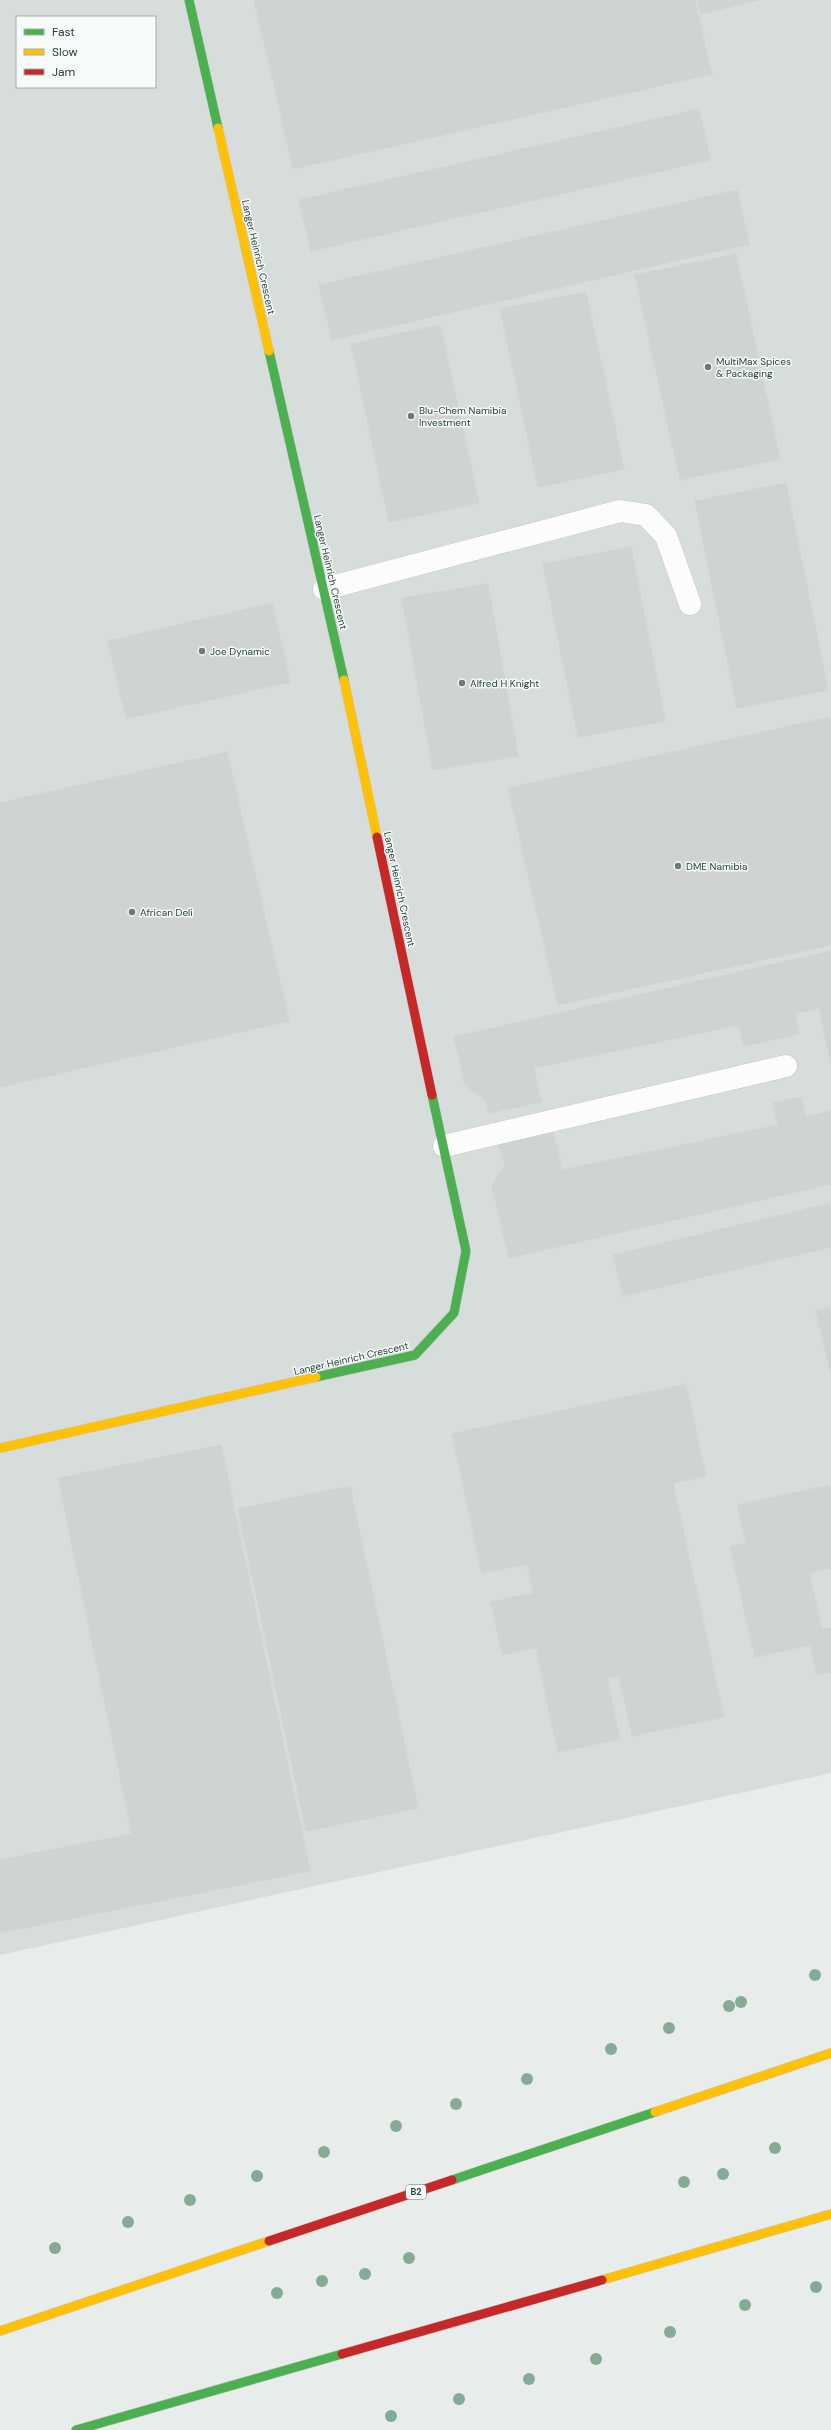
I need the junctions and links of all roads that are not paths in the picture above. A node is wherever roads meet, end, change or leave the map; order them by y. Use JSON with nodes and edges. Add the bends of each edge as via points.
{"nodes":[{"id":1,"x":189,"y":0,"type":"edge"},
{"id":2,"x":324,"y":589,"type":"junction"},
{"id":3,"x":690,"y":604,"type":"dead end"},
{"id":4,"x":786,"y":1066,"type":"dead end"},
{"id":5,"x":444,"y":1146,"type":"junction"},
{"id":6,"x":0,"y":1448,"type":"edge"},
{"id":7,"x":831,"y":2053,"type":"edge"},
{"id":8,"x":831,"y":2214,"type":"edge"},
{"id":9,"x":0,"y":2331,"type":"edge"},
{"id":10,"x":76,"y":2430,"type":"edge"}],
"edges":[{"from":1,"to":2,"type":"main road","name":"Langer Heinrich Crescent"},
{"from":2,"to":3,"type":"lane","via":[[620,511],[646,515],[666,536]]},
{"from":2,"to":5,"type":"main road","name":"Langer Heinrich Crescent"},
{"from":4,"to":5,"type":"lane"},
{"from":5,"to":6,"type":"main road","name":"Langer Heinrich Crescent","via":[[466,1251],[454,1313],[415,1355]]},
{"from":7,"to":9,"type":"main road","number":"B2"},
{"from":8,"to":10,"type":"main road"}]}
